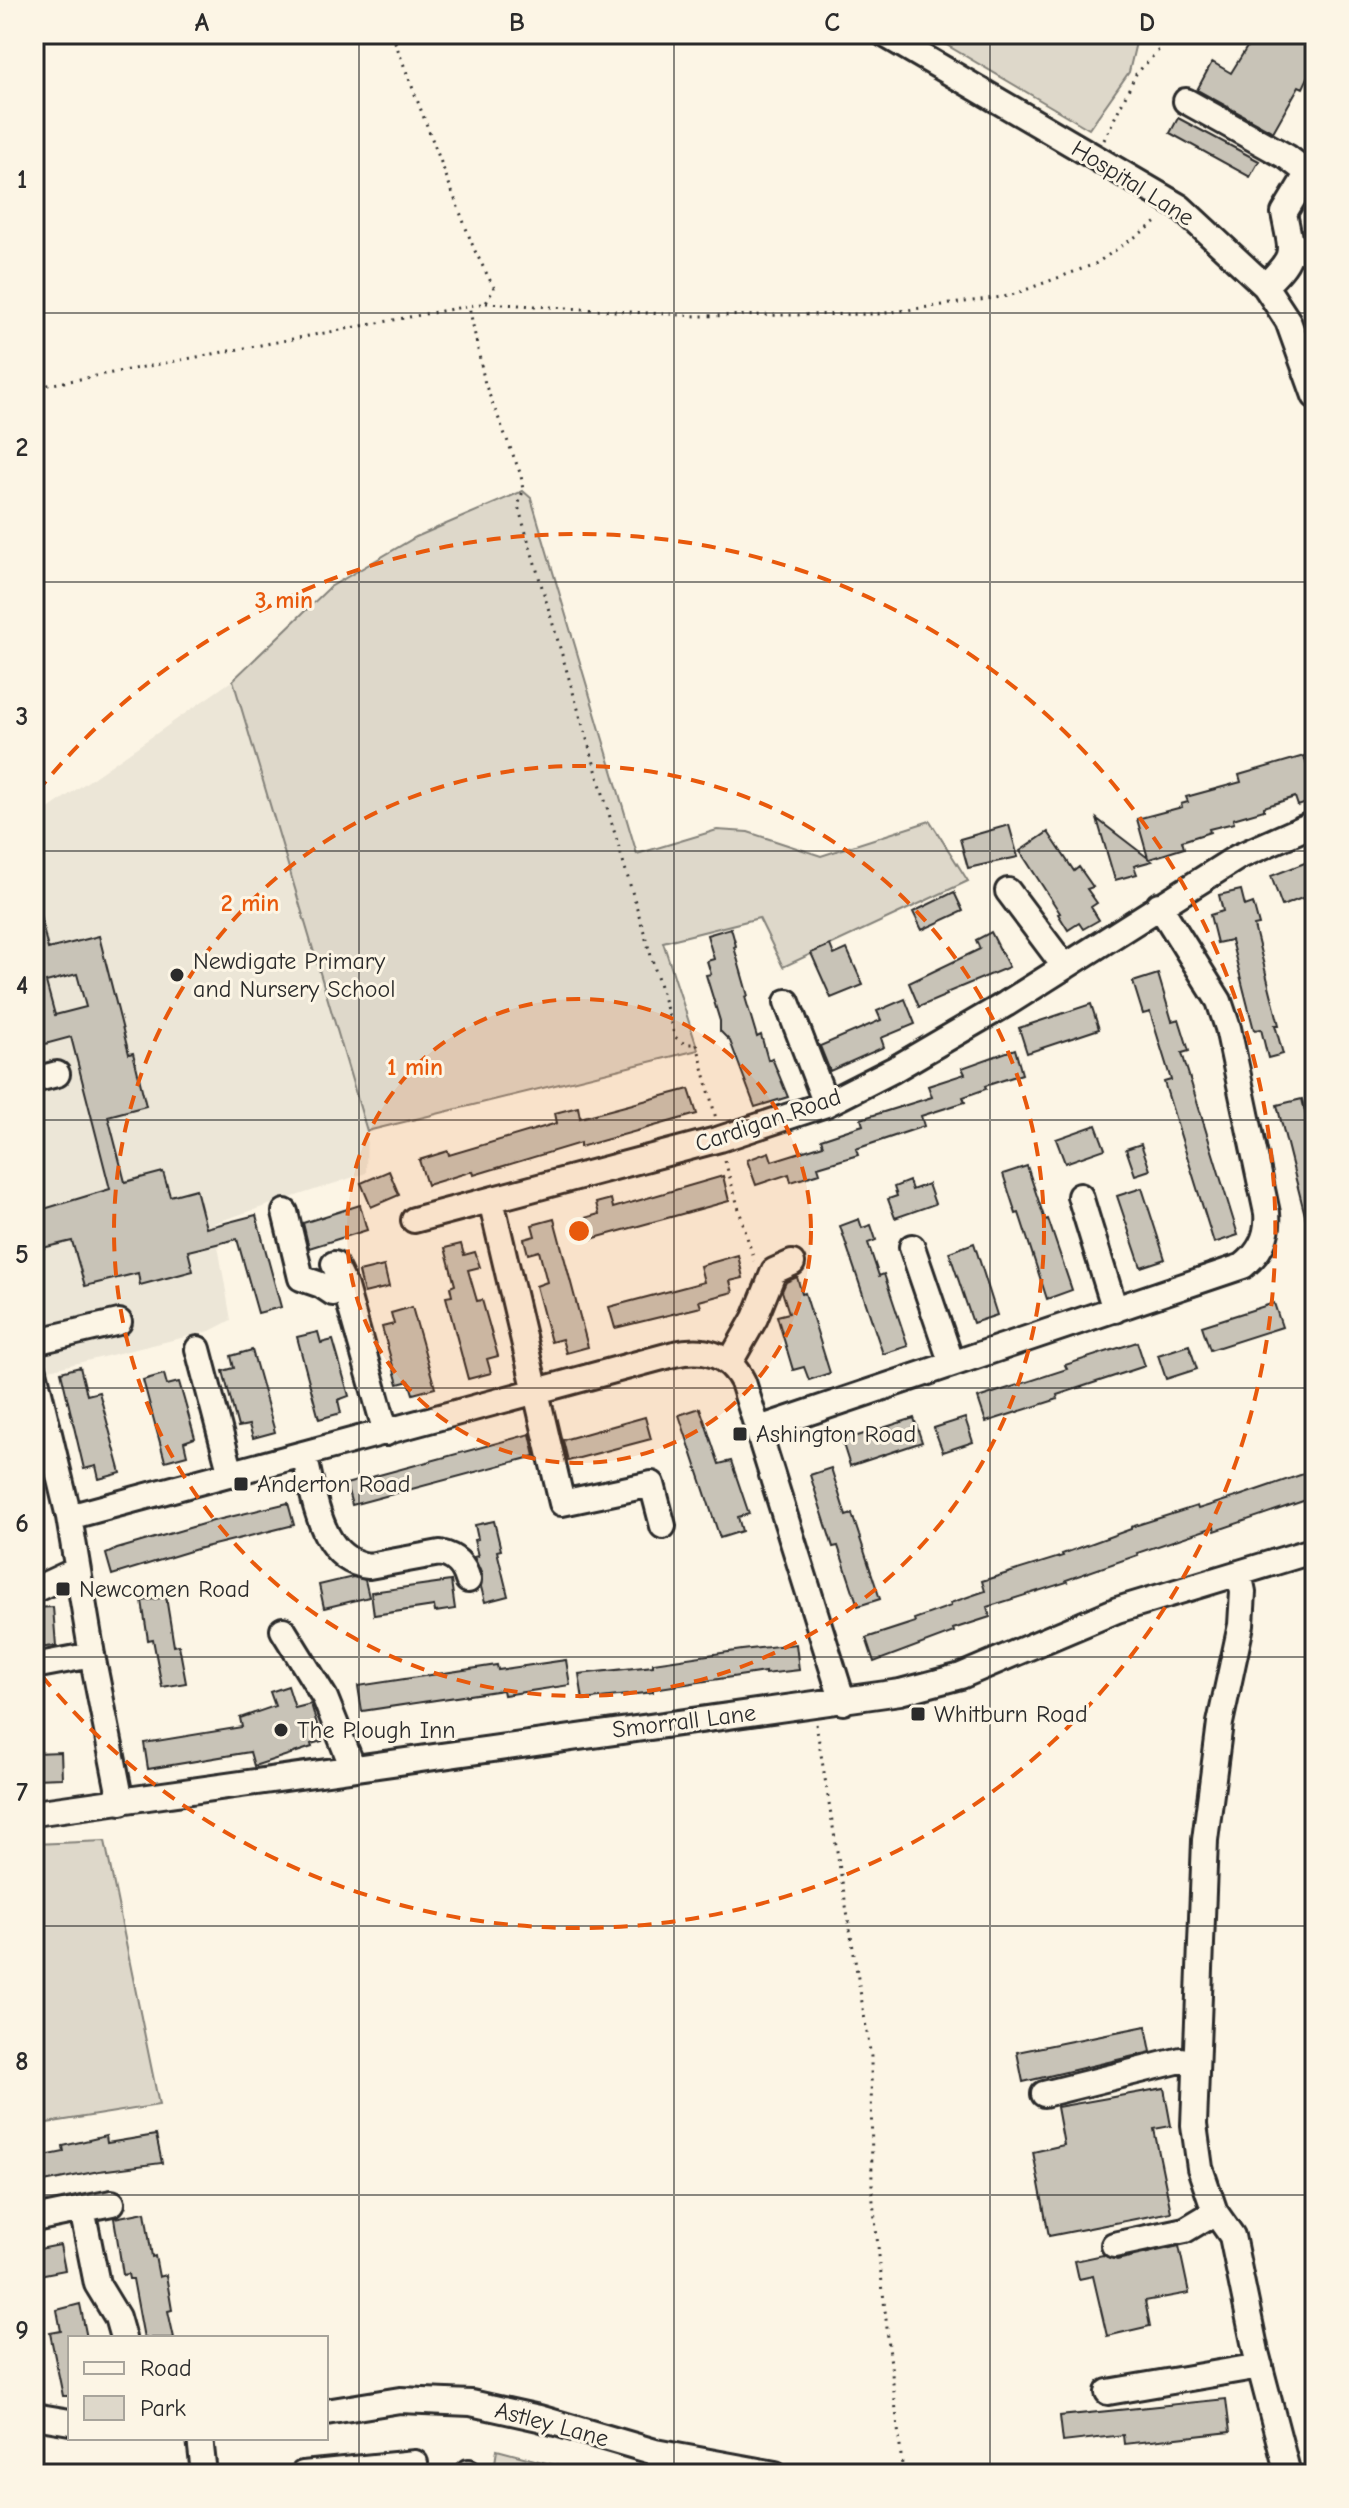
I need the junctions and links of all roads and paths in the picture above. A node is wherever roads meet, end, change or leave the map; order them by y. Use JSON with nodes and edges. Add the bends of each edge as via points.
{"nodes":[{"id":1,"x":392,"y":34,"type":"edge"},
{"id":2,"x":884,"y":34,"type":"edge"},
{"id":3,"x":1174,"y":34,"type":"edge"},
{"id":4,"x":1186,"y":101,"type":"dead end"},
{"id":5,"x":1095,"y":157,"type":"junction"},
{"id":6,"x":1312,"y":173,"type":"edge"},
{"id":7,"x":1180,"y":207,"type":"junction"},
{"id":8,"x":1292,"y":244,"type":"junction"},
{"id":9,"x":1315,"y":256,"type":"edge"},
{"id":10,"x":1265,"y":286,"type":"junction"},
{"id":11,"x":486,"y":303,"type":"junction"},
{"id":12,"x":469,"y":306,"type":"junction"},
{"id":13,"x":34,"y":394,"type":"edge"},
{"id":14,"x":1315,"y":396,"type":"edge"},
{"id":15,"x":1315,"y":823,"type":"edge"},
{"id":16,"x":1008,"y":891,"type":"dead end"},
{"id":17,"x":1159,"y":905,"type":"junction"},
{"id":18,"x":1065,"y":967,"type":"junction"},
{"id":19,"x":786,"y":999,"type":"dead end"},
{"id":20,"x":826,"y":1104,"type":"junction"},
{"id":21,"x":720,"y":1139,"type":"junction"},
{"id":22,"x":1080,"y":1196,"type":"dead end"},
{"id":23,"x":491,"y":1200,"type":"junction"},
{"id":24,"x":285,"y":1212,"type":"dead end"},
{"id":25,"x":414,"y":1220,"type":"dead end"},
{"id":26,"x":912,"y":1247,"type":"dead end"},
{"id":27,"x":792,"y":1263,"type":"dead end"},
{"id":28,"x":334,"y":1264,"type":"dead end"},
{"id":29,"x":755,"y":1264,"type":"dead end"},
{"id":30,"x":339,"y":1290,"type":"junction"},
{"id":31,"x":309,"y":1304,"type":"dead end"},
{"id":32,"x":1115,"y":1310,"type":"junction"},
{"id":33,"x":119,"y":1322,"type":"dead end"},
{"id":34,"x":34,"y":1342,"type":"edge"},
{"id":35,"x":198,"y":1349,"type":"dead end"},
{"id":36,"x":730,"y":1362,"type":"junction"},
{"id":37,"x":952,"y":1364,"type":"junction"},
{"id":38,"x":34,"y":1371,"type":"edge"},
{"id":39,"x":538,"y":1392,"type":"junction"},
{"id":40,"x":759,"y":1429,"type":"junction"},
{"id":41,"x":386,"y":1433,"type":"junction"},
{"id":42,"x":304,"y":1455,"type":"junction"},
{"id":43,"x":46,"y":1468,"type":"edge"},
{"id":44,"x":231,"y":1474,"type":"junction"},
{"id":45,"x":69,"y":1517,"type":"junction"},
{"id":46,"x":663,"y":1526,"type":"dead end"},
{"id":47,"x":1315,"y":1550,"type":"edge"},
{"id":48,"x":77,"y":1570,"type":"junction"},
{"id":49,"x":1239,"y":1573,"type":"junction"},
{"id":50,"x":468,"y":1580,"type":"dead end"},
{"id":51,"x":34,"y":1590,"type":"edge"},
{"id":52,"x":283,"y":1630,"type":"dead end"},
{"id":53,"x":92,"y":1655,"type":"junction"},
{"id":54,"x":34,"y":1666,"type":"edge"},
{"id":55,"x":843,"y":1702,"type":"junction"},
{"id":56,"x":814,"y":1705,"type":"junction"},
{"id":57,"x":353,"y":1768,"type":"junction"},
{"id":58,"x":121,"y":1802,"type":"junction"},
{"id":59,"x":34,"y":1813,"type":"edge"},
{"id":60,"x":1194,"y":2062,"type":"junction"},
{"id":61,"x":1044,"y":2094,"type":"dead end"},
{"id":62,"x":112,"y":2203,"type":"dead end"},
{"id":63,"x":82,"y":2209,"type":"junction"},
{"id":64,"x":1215,"y":2212,"type":"junction"},
{"id":65,"x":34,"y":2219,"type":"edge"},
{"id":66,"x":1114,"y":2245,"type":"dead end"},
{"id":67,"x":122,"y":2336,"type":"edge"},
{"id":68,"x":1260,"y":2366,"type":"junction"},
{"id":69,"x":1108,"y":2392,"type":"dead end"},
{"id":70,"x":328,"y":2412,"type":"edge"},
{"id":71,"x":34,"y":2416,"type":"edge"},
{"id":72,"x":68,"y":2422,"type":"edge"},
{"id":73,"x":200,"y":2440,"type":"edge"},
{"id":74,"x":415,"y":2463,"type":"dead end"},
{"id":75,"x":204,"y":2474,"type":"edge"},
{"id":76,"x":303,"y":2474,"type":"edge"},
{"id":77,"x":775,"y":2474,"type":"edge"},
{"id":78,"x":903,"y":2474,"type":"edge"},
{"id":79,"x":1288,"y":2474,"type":"edge"}],
"edges":[{"from":1,"to":11,"type":"path","via":[[474,249],[494,288]]},
{"from":2,"to":5,"type":"street","name":"Hospital Lane"},
{"from":3,"to":5,"type":"path","via":[[1136,74]]},
{"from":4,"to":6,"type":"street"},
{"from":5,"to":7,"type":"street","name":"Hospital Lane"},
{"from":6,"to":8,"type":"street","via":[[1284,213]]},
{"from":7,"to":10,"type":"street","name":"Hospital Lane"},
{"from":7,"to":11,"type":"path","via":[[1095,264],[1009,296],[878,314],[742,316]]},
{"from":8,"to":9,"type":"street"},
{"from":8,"to":10,"type":"street","via":[[1290,258]]},
{"from":10,"to":14,"type":"street","name":"Hospital Lane","via":[[1288,321]]},
{"from":11,"to":12,"type":"path"},
{"from":12,"to":13,"type":"path","via":[[48,385]]},
{"from":12,"to":21,"type":"path","via":[[485,384],[521,475],[518,506],[675,1037],[697,1044]]},
{"from":15,"to":17,"type":"street","name":"Cardigan Road","via":[[1238,857]]},
{"from":16,"to":18,"type":"street"},
{"from":17,"to":18,"type":"street","name":"Cardigan Road"},
{"from":17,"to":32,"type":"street","via":[[1219,1001],[1268,1224],[1263,1244],[1243,1266]]},
{"from":18,"to":20,"type":"street","name":"Cardigan Road","via":[[906,1063]]},
{"from":19,"to":20,"type":"street"},
{"from":20,"to":21,"type":"street","name":"Cardigan Road"},
{"from":21,"to":23,"type":"street","name":"Cardigan Road"},
{"from":21,"to":29,"type":"path"},
{"from":22,"to":32,"type":"street"},
{"from":23,"to":25,"type":"street","name":"Cardigan Road"},
{"from":23,"to":39,"type":"street"},
{"from":24,"to":30,"type":"street","via":[[301,1278]]},
{"from":26,"to":37,"type":"street"},
{"from":27,"to":36,"type":"street","via":[[774,1271]]},
{"from":28,"to":30,"type":"street"},
{"from":30,"to":31,"type":"street"},
{"from":30,"to":41,"type":"street"},
{"from":32,"to":37,"type":"street"},
{"from":33,"to":34,"type":"street"},
{"from":35,"to":44,"type":"street"},
{"from":36,"to":39,"type":"street","via":[[687,1351]]},
{"from":36,"to":40,"type":"street"},
{"from":37,"to":40,"type":"street"},
{"from":38,"to":43,"type":"street"},
{"from":39,"to":41,"type":"street"},
{"from":39,"to":46,"type":"street","via":[[562,1503],[652,1484]]},
{"from":40,"to":55,"type":"street"},
{"from":41,"to":42,"type":"street"},
{"from":42,"to":44,"type":"street"},
{"from":42,"to":50,"type":"street","via":[[328,1539],[340,1555],[369,1566],[440,1553],[461,1564]]},
{"from":43,"to":45,"type":"street"},
{"from":44,"to":45,"type":"street"},
{"from":45,"to":48,"type":"street"},
{"from":47,"to":49,"type":"street","name":"Smorrall Lane"},
{"from":48,"to":51,"type":"street"},
{"from":48,"to":53,"type":"street"},
{"from":49,"to":55,"type":"street","name":"Smorrall Lane","via":[[1117,1610],[961,1676]]},
{"from":49,"to":60,"type":"street","via":[[1241,1625],[1220,1723],[1205,1840]]},
{"from":52,"to":57,"type":"street","via":[[325,1698]]},
{"from":53,"to":54,"type":"street"},
{"from":53,"to":58,"type":"street"},
{"from":55,"to":56,"type":"street","name":"Smorrall Lane"},
{"from":56,"to":57,"type":"street","name":"Smorrall Lane"},
{"from":56,"to":78,"type":"path","via":[[871,2057],[872,2192]]},
{"from":57,"to":58,"type":"street","name":"Smorrall Lane"},
{"from":58,"to":59,"type":"street","name":"Smorrall Lane"},
{"from":60,"to":61,"type":"street","via":[[1181,2060]]},
{"from":60,"to":64,"type":"street","via":[[1200,2168]]},
{"from":62,"to":63,"type":"street"},
{"from":63,"to":65,"type":"street"},
{"from":63,"to":67,"type":"street","via":[[97,2284]]},
{"from":64,"to":66,"type":"street","via":[[1185,2230]]},
{"from":64,"to":68,"type":"street","via":[[1232,2236]]},
{"from":68,"to":69,"type":"street"},
{"from":68,"to":79,"type":"street"},
{"from":70,"to":77,"type":"street","name":"Astley Lane","via":[[400,2400],[471,2403],[655,2452]]},
{"from":71,"to":72,"type":"street"},
{"from":73,"to":75,"type":"street"},
{"from":74,"to":76,"type":"street"}]}
